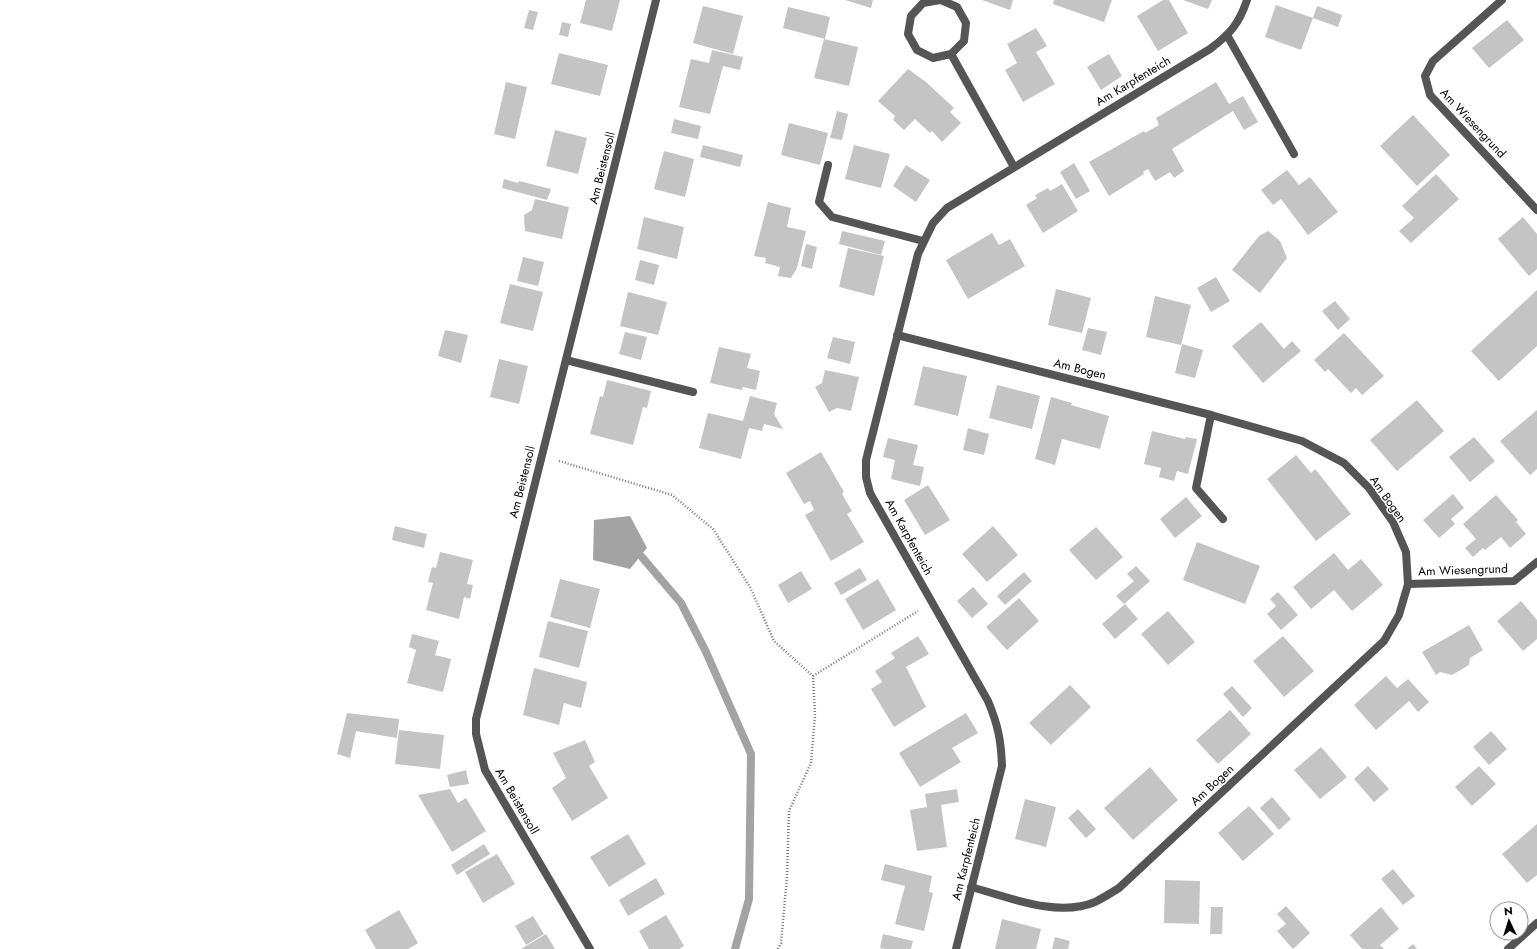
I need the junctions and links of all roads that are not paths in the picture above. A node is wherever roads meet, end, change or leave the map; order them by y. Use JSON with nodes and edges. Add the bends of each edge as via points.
{"nodes":[{"id":1,"x":656,"y":0,"type":"edge"},
{"id":2,"x":940,"y":0,"type":"edge"},
{"id":3,"x":1247,"y":0,"type":"edge"},
{"id":4,"x":1502,"y":0,"type":"edge"},
{"id":5,"x":1228,"y":35,"type":"junction"},
{"id":6,"x":951,"y":54,"type":"junction"},
{"id":7,"x":1294,"y":154,"type":"dead end"},
{"id":8,"x":828,"y":165,"type":"dead end"},
{"id":9,"x":1014,"y":167,"type":"junction"},
{"id":10,"x":1537,"y":210,"type":"edge"},
{"id":11,"x":923,"y":241,"type":"junction"},
{"id":12,"x":897,"y":335,"type":"junction"},
{"id":13,"x":566,"y":360,"type":"junction"},
{"id":14,"x":693,"y":392,"type":"dead end"},
{"id":15,"x":1211,"y":415,"type":"junction"},
{"id":16,"x":1223,"y":518,"type":"dead end"},
{"id":17,"x":1537,"y":562,"type":"edge"},
{"id":18,"x":1408,"y":584,"type":"junction"},
{"id":19,"x":972,"y":887,"type":"junction"},
{"id":20,"x":1537,"y":923,"type":"edge"},
{"id":21,"x":590,"y":949,"type":"edge"},
{"id":22,"x":956,"y":949,"type":"edge"},
{"id":23,"x":1508,"y":949,"type":"edge"}],
"edges":[{"from":1,"to":13,"type":"street","name":"Am Beistensoll"},
{"from":2,"to":6,"type":"street","via":[[957,7],[966,24],[964,41]]},
{"from":2,"to":6,"type":"street","via":[[923,3],[911,16],[908,34],[917,50],[933,58]]},
{"from":3,"to":5,"type":"street","name":"Am Karpfenteich","via":[[1242,16]]},
{"from":4,"to":10,"type":"street","name":"Am Wiesengrund","via":[[1433,61],[1425,76],[1430,95]]},
{"from":5,"to":7,"type":"street"},
{"from":5,"to":9,"type":"street","name":"Am Karpfenteich","via":[[1210,49]]},
{"from":6,"to":9,"type":"street"},
{"from":8,"to":11,"type":"street","via":[[819,202],[832,217]]},
{"from":9,"to":11,"type":"street","name":"Am Karpfenteich","via":[[947,208],[933,222]]},
{"from":11,"to":12,"type":"street","name":"Am Karpfenteich"},
{"from":12,"to":15,"type":"street","name":"Am Bogen"},
{"from":12,"to":19,"type":"street","name":"Am Karpfenteich","via":[[866,460],[866,477],[870,493],[988,701],[997,722],[1002,744],[1002,766]]},
{"from":13,"to":14,"type":"street"},
{"from":13,"to":21,"type":"street","name":"Am Beistensoll","via":[[480,700],[476,734],[485,770]]},
{"from":15,"to":16,"type":"street","via":[[1196,488]]},
{"from":15,"to":18,"type":"street","name":"Am Bogen","via":[[1302,441],[1344,463],[1368,488],[1393,522],[1406,552]]},
{"from":17,"to":18,"type":"street","name":"Am Wiesengrund","via":[[1514,580]]},
{"from":18,"to":19,"type":"street","name":"Am Bogen","via":[[1399,615],[1384,641],[1119,888],[1094,902],[1068,908],[1045,907]]},
{"from":19,"to":22,"type":"street","name":"Am Karpfenteich"},
{"from":20,"to":23,"type":"street"}]}
